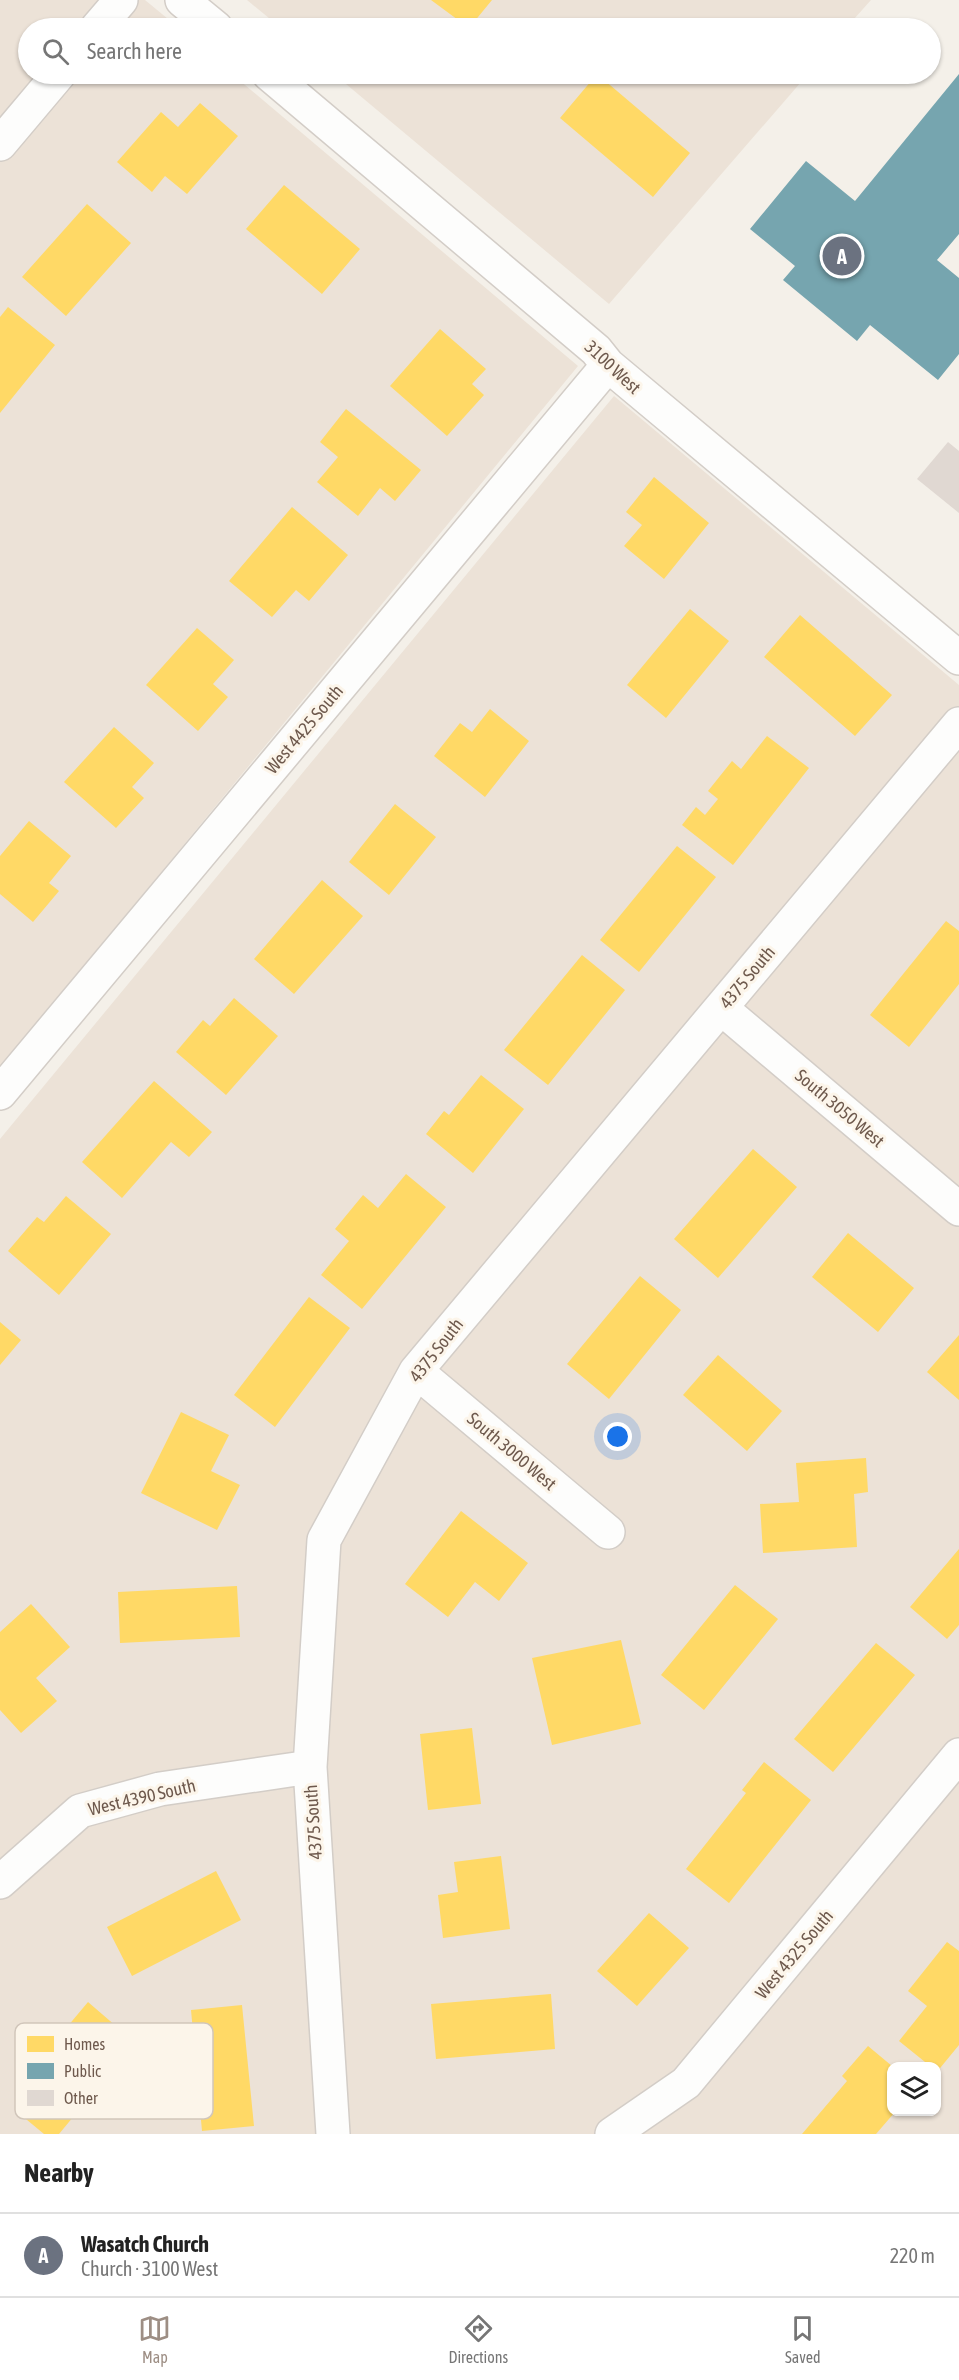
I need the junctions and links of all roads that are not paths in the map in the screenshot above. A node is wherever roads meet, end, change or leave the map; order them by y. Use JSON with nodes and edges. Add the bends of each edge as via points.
{"nodes":[{"id":1,"x":121,"y":0,"type":"edge"},
{"id":2,"x":182,"y":0,"type":"edge"},
{"id":3,"x":106,"y":18,"type":"edge"},
{"id":4,"x":204,"y":18,"type":"edge"},
{"id":5,"x":51,"y":84,"type":"edge"},
{"id":6,"x":281,"y":84,"type":"edge"},
{"id":7,"x":0,"y":144,"type":"edge"},
{"id":8,"x":608,"y":365,"type":"junction"},
{"id":9,"x":959,"y":658,"type":"edge"},
{"id":10,"x":959,"y":724,"type":"edge"},
{"id":11,"x":721,"y":1008,"type":"junction"},
{"id":12,"x":0,"y":1093,"type":"edge"},
{"id":13,"x":959,"y":1209,"type":"edge"},
{"id":14,"x":416,"y":1371,"type":"junction"},
{"id":15,"x":608,"y":1532,"type":"dead end"},
{"id":16,"x":959,"y":1755,"type":"edge"},
{"id":17,"x":310,"y":1767,"type":"junction"},
{"id":18,"x":0,"y":1882,"type":"edge"},
{"id":19,"x":333,"y":2134,"type":"edge"},
{"id":20,"x":612,"y":2134,"type":"edge"}],
"edges":[{"from":1,"to":3,"type":"street"},
{"from":2,"to":4,"type":"street"},
{"from":5,"to":7,"type":"street"},
{"from":6,"to":8,"type":"street","name":"3100 West","via":[[587,343]]},
{"from":8,"to":9,"type":"street","name":"3100 West"},
{"from":8,"to":12,"type":"street","name":"West 4425 South"},
{"from":10,"to":11,"type":"street","name":"4375 South"},
{"from":11,"to":13,"type":"street","name":"South 3050 West"},
{"from":11,"to":14,"type":"street","name":"4375 South"},
{"from":14,"to":15,"type":"street","name":"South 3000 West"},
{"from":14,"to":17,"type":"street","name":"4375 South","via":[[324,1540]]},
{"from":16,"to":20,"type":"street","name":"West 4325 South","via":[[686,2083]]},
{"from":17,"to":18,"type":"street","name":"West 4390 South","via":[[160,1789],[80,1811]]},
{"from":17,"to":19,"type":"street","name":"4375 South"}]}
